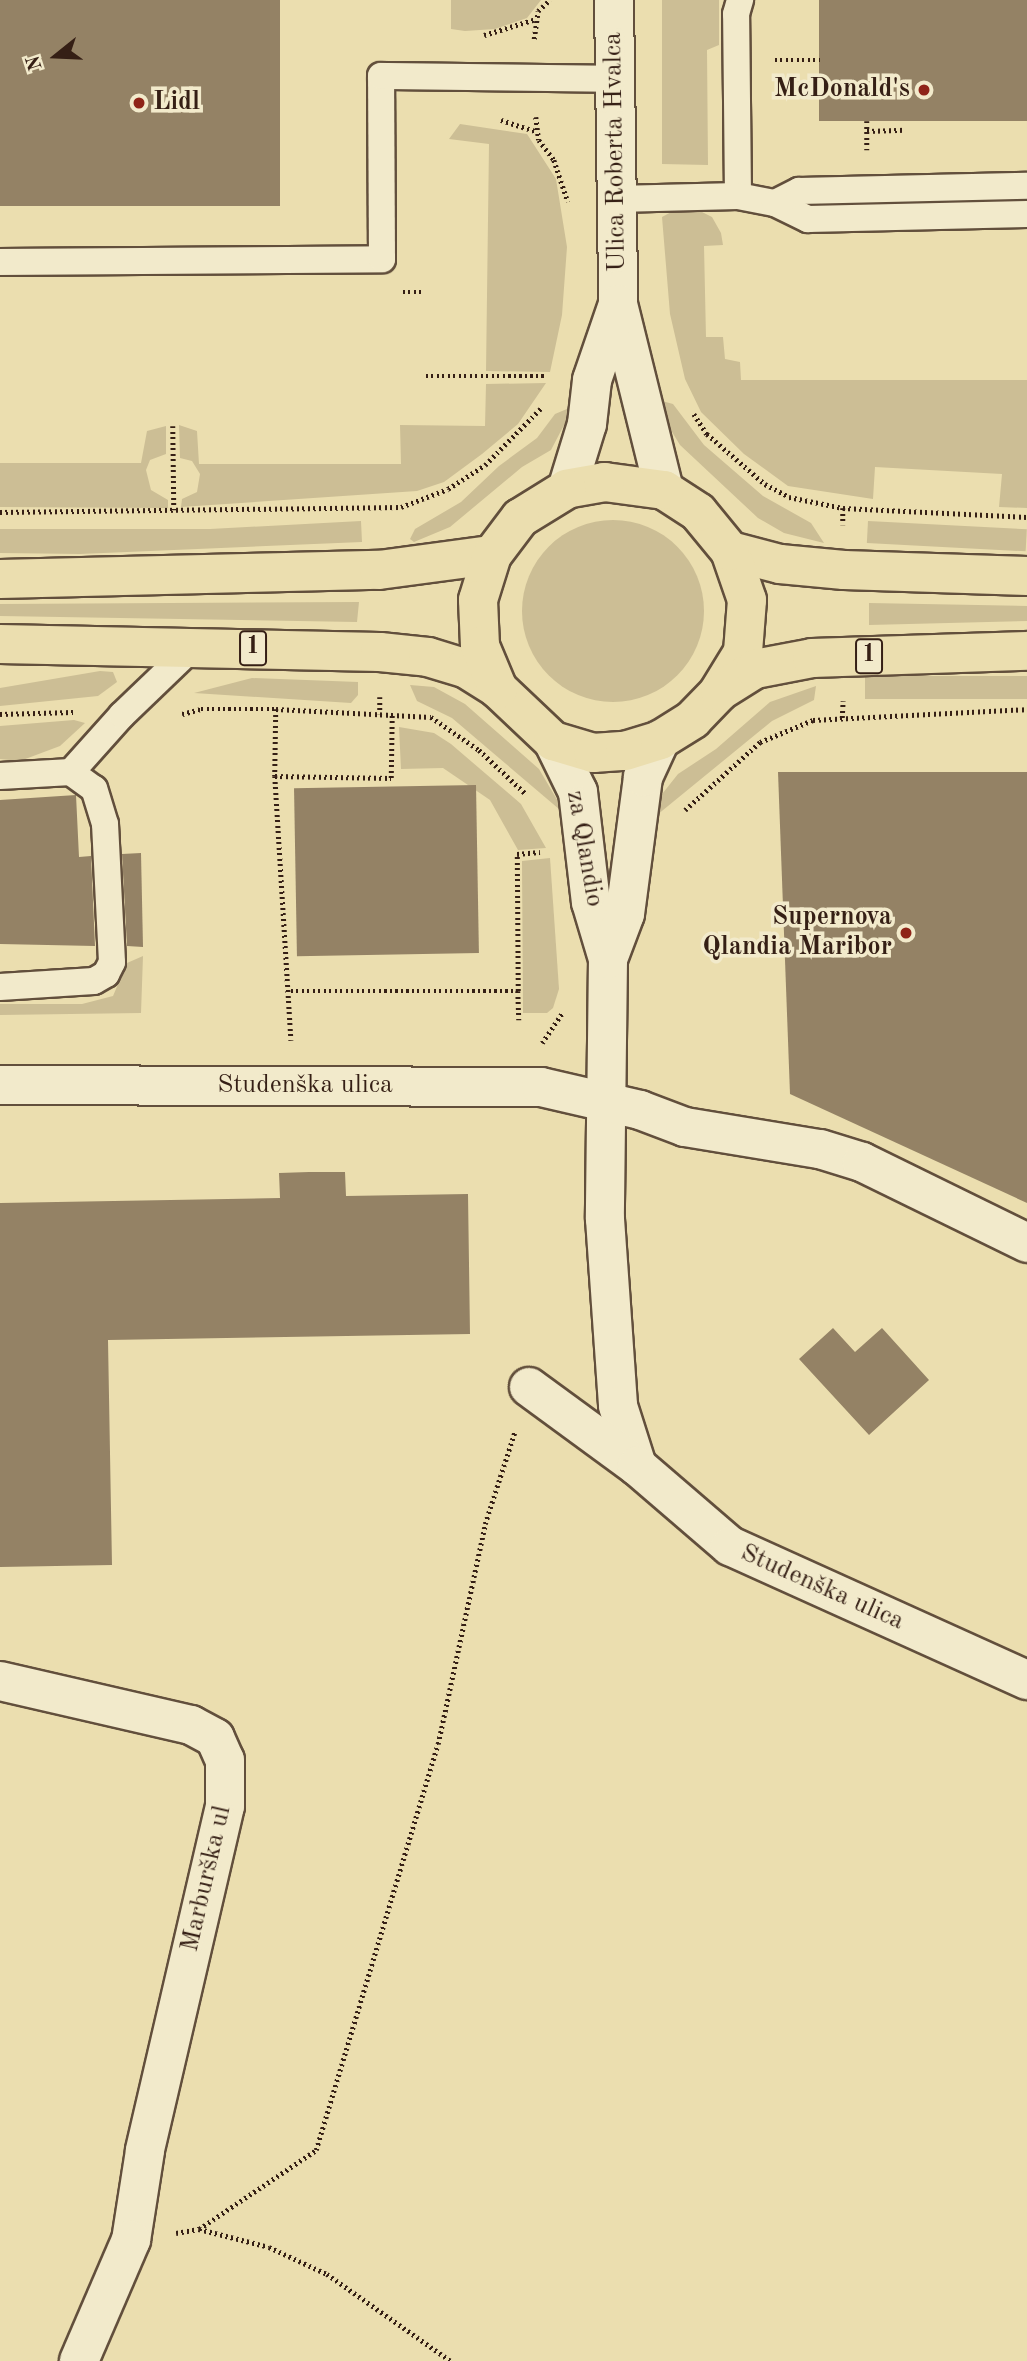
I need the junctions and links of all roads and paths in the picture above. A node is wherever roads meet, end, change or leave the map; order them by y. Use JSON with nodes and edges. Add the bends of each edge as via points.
{"nodes":[{"id":1,"x":550,"y":0,"type":"edge"},
{"id":2,"x":614,"y":0,"type":"edge"},
{"id":3,"x":740,"y":0,"type":"edge"},
{"id":4,"x":534,"y":25,"type":"dead end"},
{"id":5,"x":769,"y":60,"type":"dead end"},
{"id":6,"x":820,"y":60,"type":"dead end"},
{"id":7,"x":614,"y":79,"type":"junction"},
{"id":8,"x":867,"y":121,"type":"dead end"},
{"id":9,"x":905,"y":130,"type":"dead end"},
{"id":10,"x":867,"y":131,"type":"junction"},
{"id":11,"x":537,"y":132,"type":"dead end"},
{"id":12,"x":867,"y":158,"type":"dead end"},
{"id":13,"x":1027,"y":186,"type":"edge"},
{"id":14,"x":738,"y":196,"type":"junction"},
{"id":15,"x":616,"y":199,"type":"junction"},
{"id":16,"x":775,"y":203,"type":"junction"},
{"id":17,"x":1027,"y":214,"type":"edge"},
{"id":18,"x":572,"y":215,"type":"dead end"},
{"id":19,"x":0,"y":262,"type":"edge"},
{"id":20,"x":618,"y":304,"type":"junction"},
{"id":21,"x":426,"y":376,"type":"dead end"},
{"id":22,"x":549,"y":376,"type":"dead end"},
{"id":23,"x":548,"y":398,"type":"dead end"},
{"id":24,"x":688,"y":404,"type":"dead end"},
{"id":25,"x":173,"y":426,"type":"dead end"},
{"id":26,"x":567,"y":489,"type":"junction"},
{"id":27,"x":664,"y":489,"type":"junction"},
{"id":28,"x":174,"y":510,"type":"junction"},
{"id":29,"x":0,"y":512,"type":"edge"},
{"id":30,"x":1027,"y":517,"type":"edge"},
{"id":31,"x":730,"y":551,"type":"junction"},
{"id":32,"x":492,"y":555,"type":"junction"},
{"id":33,"x":1027,"y":576,"type":"edge"},
{"id":34,"x":0,"y":579,"type":"edge"},
{"id":35,"x":0,"y":644,"type":"edge"},
{"id":36,"x":193,"y":647,"type":"junction"},
{"id":37,"x":1027,"y":651,"type":"edge"},
{"id":38,"x":498,"y":689,"type":"junction"},
{"id":39,"x":718,"y":692,"type":"junction"},
{"id":40,"x":276,"y":709,"type":"junction"},
{"id":41,"x":1027,"y":709,"type":"edge"},
{"id":42,"x":78,"y":712,"type":"dead end"},
{"id":43,"x":0,"y":714,"type":"edge"},
{"id":44,"x":392,"y":714,"type":"junction"},
{"id":45,"x":173,"y":716,"type":"dead end"},
{"id":46,"x":660,"y":740,"type":"junction"},
{"id":47,"x":553,"y":741,"type":"junction"},
{"id":48,"x":71,"y":772,"type":"junction"},
{"id":49,"x":0,"y":776,"type":"edge"},
{"id":50,"x":275,"y":776,"type":"junction"},
{"id":51,"x":533,"y":803,"type":"dead end"},
{"id":52,"x":680,"y":815,"type":"dead end"},
{"id":53,"x":517,"y":853,"type":"dead end"},
{"id":54,"x":608,"y":960,"type":"junction"},
{"id":55,"x":0,"y":987,"type":"edge"},
{"id":56,"x":291,"y":991,"type":"junction"},
{"id":57,"x":518,"y":991,"type":"junction"},
{"id":58,"x":519,"y":1020,"type":"dead end"},
{"id":59,"x":0,"y":1085,"type":"edge"},
{"id":60,"x":292,"y":1086,"type":"junction"},
{"id":61,"x":609,"y":1102,"type":"junction"},
{"id":62,"x":1027,"y":1243,"type":"edge"},
{"id":63,"x":529,"y":1387,"type":"joint"},
{"id":64,"x":637,"y":1466,"type":"junction"},
{"id":65,"x":1027,"y":1680,"type":"edge"},
{"id":66,"x":0,"y":1681,"type":"edge"},
{"id":67,"x":199,"y":2229,"type":"junction"},
{"id":68,"x":127,"y":2253,"type":"junction"},
{"id":69,"x":79,"y":2361,"type":"edge"},
{"id":70,"x":451,"y":2361,"type":"edge"}],
"edges":[{"from":1,"to":4,"type":"path","via":[[538,11]]},
{"from":2,"to":7,"type":"street","name":"Ulica Roberta Hvalca"},
{"from":3,"to":14,"type":"lane","via":[[736,14]]},
{"from":5,"to":6,"type":"path"},
{"from":7,"to":15,"type":"street","name":"Ulica Roberta Hvalca"},
{"from":7,"to":19,"type":"lane","via":[[381,75],[382,259]]},
{"from":8,"to":10,"type":"path"},
{"from":9,"to":10,"type":"path"},
{"from":10,"to":12,"type":"path"},
{"from":11,"to":18,"type":"path","via":[[564,185]]},
{"from":13,"to":16,"type":"lane","via":[[799,191]]},
{"from":14,"to":15,"type":"lane"},
{"from":14,"to":16,"type":"lane"},
{"from":15,"to":20,"type":"street","name":"Ulica Roberta Hvalca"},
{"from":16,"to":17,"type":"lane","via":[[808,219]]},
{"from":20,"to":26,"type":"street","via":[[592,380],[587,424]]},
{"from":20,"to":27,"type":"street"},
{"from":21,"to":22,"type":"path"},
{"from":23,"to":28,"type":"path","via":[[536,416],[485,465],[448,489],[401,507]]},
{"from":24,"to":30,"type":"path","via":[[707,434],[765,484],[789,497],[843,508]]},
{"from":25,"to":28,"type":"path"},
{"from":26,"to":27,"type":"main road","via":[[605,482]]},
{"from":26,"to":32,"type":"main road","via":[[520,518]]},
{"from":27,"to":31,"type":"main road","via":[[698,512]]},
{"from":28,"to":29,"type":"path"},
{"from":31,"to":33,"type":"main road","via":[[780,564],[844,570]]},
{"from":31,"to":39,"type":"main road","via":[[747,600],[743,652]]},
{"from":32,"to":34,"type":"main road","via":[[379,570]]},
{"from":32,"to":38,"type":"main road","via":[[479,611],[480,646]]},
{"from":35,"to":36,"type":"main road","number":"1"},
{"from":36,"to":38,"type":"main road","number":"1","via":[[428,657],[465,668]]},
{"from":36,"to":48,"type":"lane"},
{"from":37,"to":39,"type":"main road","number":"1","via":[[803,659],[755,669]]},
{"from":38,"to":47,"type":"main road","number":"1"},
{"from":39,"to":46,"type":"main road","number":"1","via":[[693,719]]},
{"from":40,"to":44,"type":"path"},
{"from":40,"to":45,"type":"path","via":[[201,709]]},
{"from":40,"to":50,"type":"path"},
{"from":41,"to":52,"type":"path","via":[[813,720],[760,742]]},
{"from":42,"to":43,"type":"path"},
{"from":44,"to":50,"type":"path","via":[[391,778]]},
{"from":44,"to":51,"type":"path","via":[[432,717],[479,750]]},
{"from":46,"to":47,"type":"main road","number":"1","via":[[625,751],[593,753]]},
{"from":46,"to":54,"type":"street","name":"za Qlandio","via":[[643,777],[625,914]]},
{"from":47,"to":54,"type":"street","name":"za Qlandio","via":[[578,792],[591,902]]},
{"from":48,"to":49,"type":"lane"},
{"from":48,"to":55,"type":"lane","via":[[94,789],[105,824],[112,962],[106,974],[94,981]]},
{"from":50,"to":56,"type":"path"},
{"from":53,"to":57,"type":"path"},
{"from":54,"to":61,"type":"street","name":"za Qlandio"},
{"from":56,"to":57,"type":"path"},
{"from":56,"to":60,"type":"path"},
{"from":57,"to":58,"type":"path"},
{"from":59,"to":60,"type":"street","name":"Studenška ulica"},
{"from":60,"to":61,"type":"street","name":"Studenška ulica","via":[[541,1087]]},
{"from":61,"to":62,"type":"street","name":"Studenška ulica","via":[[685,1127],[820,1149],[862,1162]]},
{"from":61,"to":64,"type":"street","name":"za Qlandio","via":[[605,1219],[618,1406]]},
{"from":63,"to":64,"type":"street","name":"Studenška ulica"},
{"from":63,"to":67,"type":"path","via":[[485,1524],[438,1744],[316,2150]]},
{"from":64,"to":65,"type":"street","name":"Studenška ulica","via":[[730,1546]]},
{"from":66,"to":68,"type":"street","name":"Marburška ul","via":[[191,1725],[215,1738],[226,1760],[225,1806],[150,2126]]},
{"from":67,"to":68,"type":"path","via":[[163,2235]]},
{"from":67,"to":70,"type":"path","via":[[269,2247],[327,2274]]},
{"from":68,"to":69,"type":"street","name":"Marburška ul"}]}
